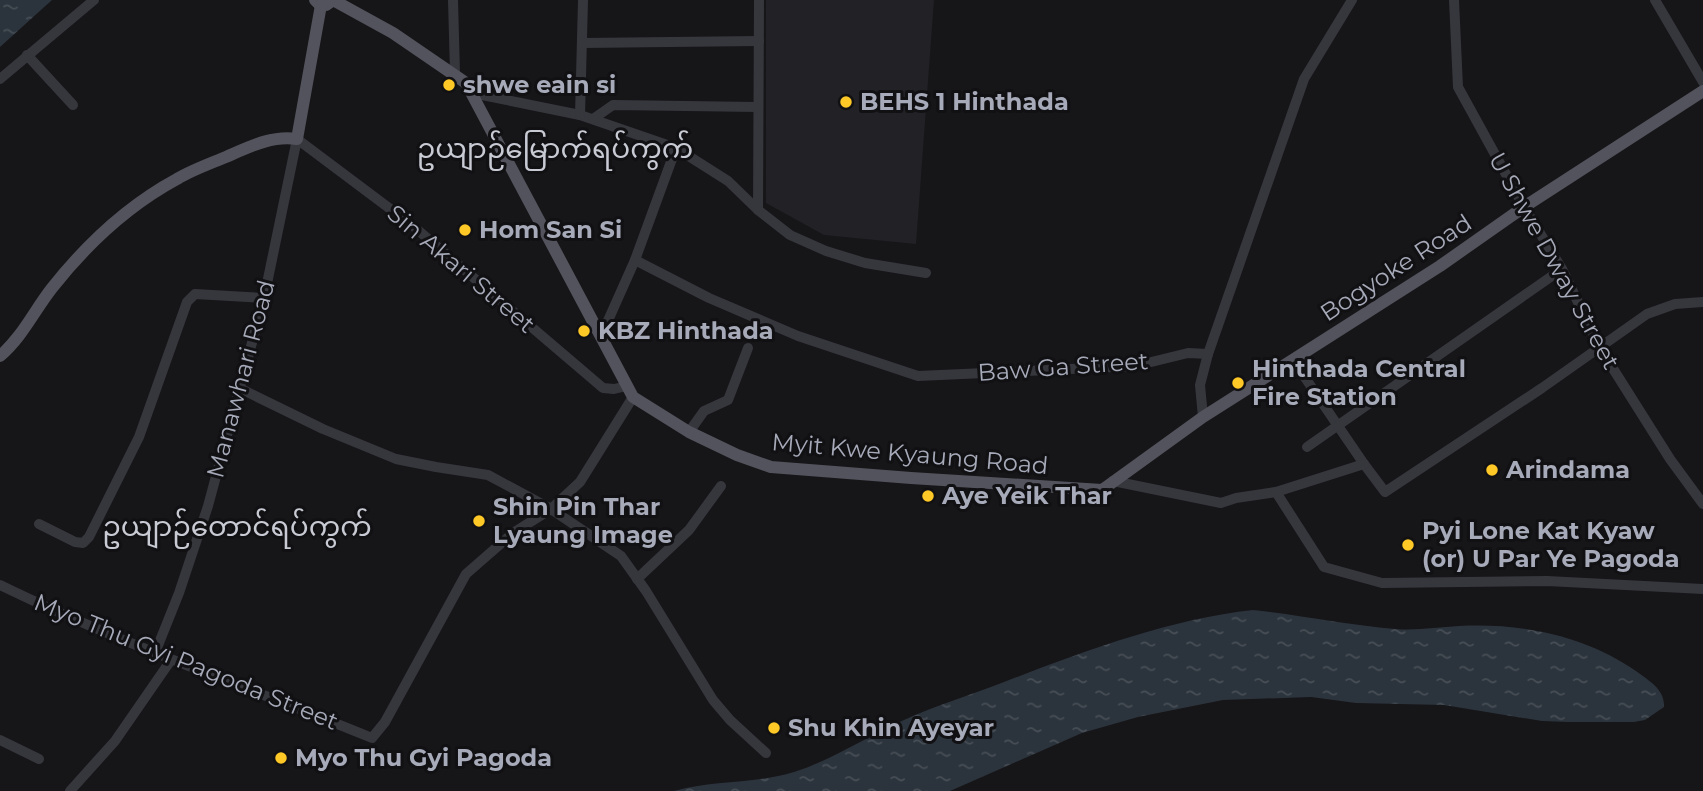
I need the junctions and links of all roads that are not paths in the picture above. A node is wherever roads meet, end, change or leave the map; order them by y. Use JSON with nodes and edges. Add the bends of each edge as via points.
{"nodes":[{"id":1,"x":453,"y":0,"type":"edge"},
{"id":2,"x":583,"y":0,"type":"edge"},
{"id":3,"x":759,"y":0,"type":"edge"},
{"id":4,"x":1352,"y":0,"type":"edge"},
{"id":5,"x":1454,"y":0,"type":"edge"},
{"id":6,"x":1655,"y":0,"type":"edge"},
{"id":7,"x":90,"y":1,"type":"edge"},
{"id":8,"x":323,"y":2,"type":"edge"},
{"id":9,"x":759,"y":41,"type":"junction"},
{"id":10,"x":582,"y":43,"type":"junction"},
{"id":11,"x":27,"y":55,"type":"junction"},
{"id":12,"x":455,"y":73,"type":"junction"},
{"id":13,"x":0,"y":79,"type":"edge"},
{"id":14,"x":1703,"y":82,"type":"edge"},
{"id":15,"x":1703,"y":91,"type":"edge"},
{"id":16,"x":472,"y":93,"type":"junction"},
{"id":17,"x":73,"y":105,"type":"dead end"},
{"id":18,"x":758,"y":107,"type":"junction"},
{"id":19,"x":580,"y":116,"type":"junction"},
{"id":20,"x":593,"y":119,"type":"junction"},
{"id":21,"x":297,"y":139,"type":"junction"},
{"id":22,"x":676,"y":148,"type":"junction"},
{"id":23,"x":1524,"y":207,"type":"junction"},
{"id":24,"x":758,"y":210,"type":"junction"},
{"id":25,"x":635,"y":260,"type":"junction"},
{"id":26,"x":1562,"y":269,"type":"junction"},
{"id":27,"x":926,"y":274,"type":"dead end"},
{"id":28,"x":264,"y":298,"type":"junction"},
{"id":29,"x":1703,"y":302,"type":"edge"},
{"id":30,"x":602,"y":334,"type":"junction"},
{"id":31,"x":748,"y":348,"type":"dead end"},
{"id":32,"x":1600,"y":348,"type":"junction"},
{"id":33,"x":1208,"y":354,"type":"junction"},
{"id":34,"x":0,"y":356,"type":"edge"},
{"id":35,"x":1293,"y":360,"type":"junction"},
{"id":36,"x":239,"y":388,"type":"junction"},
{"id":37,"x":630,"y":392,"type":"junction"},
{"id":38,"x":1203,"y":417,"type":"junction"},
{"id":39,"x":1337,"y":425,"type":"junction"},
{"id":40,"x":689,"y":432,"type":"junction"},
{"id":41,"x":1307,"y":447,"type":"dead end"},
{"id":42,"x":1364,"y":464,"type":"junction"},
{"id":43,"x":1113,"y":481,"type":"junction"},
{"id":44,"x":721,"y":486,"type":"dead end"},
{"id":45,"x":1276,"y":492,"type":"junction"},
{"id":46,"x":1703,"y":503,"type":"edge"},
{"id":47,"x":551,"y":509,"type":"junction"},
{"id":48,"x":39,"y":524,"type":"dead end"},
{"id":49,"x":637,"y":579,"type":"junction"},
{"id":50,"x":0,"y":585,"type":"edge"},
{"id":51,"x":1703,"y":589,"type":"edge"},
{"id":52,"x":155,"y":653,"type":"junction"},
{"id":53,"x":171,"y":660,"type":"junction"},
{"id":54,"x":0,"y":740,"type":"edge"},
{"id":55,"x":766,"y":754,"type":"dead end"},
{"id":56,"x":39,"y":759,"type":"dead end"},
{"id":57,"x":70,"y":791,"type":"edge"}],
"edges":[{"from":1,"to":12,"type":"street"},
{"from":2,"to":10,"type":"street"},
{"from":3,"to":9,"type":"street"},
{"from":4,"to":33,"type":"street","via":[[1304,79]]},
{"from":5,"to":23,"type":"street","name":"U Shwe Dway Street","via":[[1458,87]]},
{"from":6,"to":14,"type":"street"},
{"from":7,"to":11,"type":"street"},
{"from":8,"to":12,"type":"main road","via":[[394,33]]},
{"from":8,"to":21,"type":"main road"},
{"from":9,"to":10,"type":"street"},
{"from":9,"to":18,"type":"street"},
{"from":10,"to":19,"type":"street"},
{"from":11,"to":13,"type":"street"},
{"from":11,"to":17,"type":"street"},
{"from":12,"to":16,"type":"main road"},
{"from":15,"to":23,"type":"main road","name":"Bogyoke Road"},
{"from":16,"to":19,"type":"street"},
{"from":16,"to":30,"type":"main road"},
{"from":18,"to":20,"type":"street","via":[[613,105]]},
{"from":18,"to":24,"type":"street"},
{"from":19,"to":20,"type":"street"},
{"from":20,"to":22,"type":"street"},
{"from":21,"to":28,"type":"street","name":"Manawhari Road"},
{"from":21,"to":34,"type":"main road","via":[[261,142],[183,175],[120,217],[52,289],[26,329]]},
{"from":21,"to":37,"type":"street","name":"Sin Akari Street","via":[[413,226],[603,388]]},
{"from":22,"to":24,"type":"street","via":[[728,181]]},
{"from":22,"to":25,"type":"street"},
{"from":23,"to":26,"type":"street","name":"U Shwe Dway Street"},
{"from":23,"to":35,"type":"main road","name":"Bogyoke Road"},
{"from":24,"to":27,"type":"street","via":[[790,235],[826,251]]},
{"from":25,"to":30,"type":"street"},
{"from":25,"to":33,"type":"street","name":"Baw Ga Street","via":[[798,336],[918,376],[1135,366],[1188,353]]},
{"from":26,"to":32,"type":"street","name":"U Shwe Dway Street"},
{"from":26,"to":39,"type":"street"},
{"from":28,"to":36,"type":"street","name":"Manawhari Road"},
{"from":28,"to":48,"type":"street","via":[[195,294],[187,302],[139,437],[89,537],[83,543],[75,542]]},
{"from":29,"to":32,"type":"street","via":[[1675,304],[1647,314]]},
{"from":30,"to":37,"type":"main road"},
{"from":31,"to":40,"type":"street","via":[[728,400],[704,411]]},
{"from":32,"to":42,"type":"street","via":[[1385,492]]},
{"from":32,"to":46,"type":"street","name":"U Shwe Dway Street"},
{"from":33,"to":38,"type":"street","via":[[1200,385]]},
{"from":35,"to":38,"type":"main road","name":"Bogyoke Road"},
{"from":35,"to":39,"type":"street"},
{"from":36,"to":47,"type":"street","via":[[396,459],[488,475]]},
{"from":36,"to":52,"type":"street","name":"Manawhari Road","via":[[208,506]]},
{"from":37,"to":40,"type":"main road","name":"Myit Kwe Kyaung Road"},
{"from":37,"to":47,"type":"street","via":[[580,482]]},
{"from":38,"to":43,"type":"main road","name":"Bogyoke Road"},
{"from":39,"to":41,"type":"street"},
{"from":39,"to":42,"type":"street"},
{"from":40,"to":43,"type":"main road","name":"Myit Kwe Kyaung Road","via":[[771,467],[1102,490]]},
{"from":42,"to":45,"type":"street"},
{"from":43,"to":45,"type":"street","via":[[1221,503]]},
{"from":44,"to":49,"type":"street","via":[[689,530]]},
{"from":45,"to":51,"type":"street","via":[[1324,568],[1382,583],[1547,581]]},
{"from":47,"to":49,"type":"street","via":[[621,556]]},
{"from":47,"to":53,"type":"street","name":"Myo Thu Gyi Pagoda Street","via":[[513,533],[466,574],[372,738]]},
{"from":49,"to":55,"type":"street","via":[[713,700]]},
{"from":50,"to":52,"type":"street","name":"Myo Thu Gyi Pagoda Street"},
{"from":52,"to":53,"type":"street","name":"Myo Thu Gyi Pagoda Street"},
{"from":53,"to":57,"type":"street","via":[[115,741]]},
{"from":54,"to":56,"type":"street"}]}
